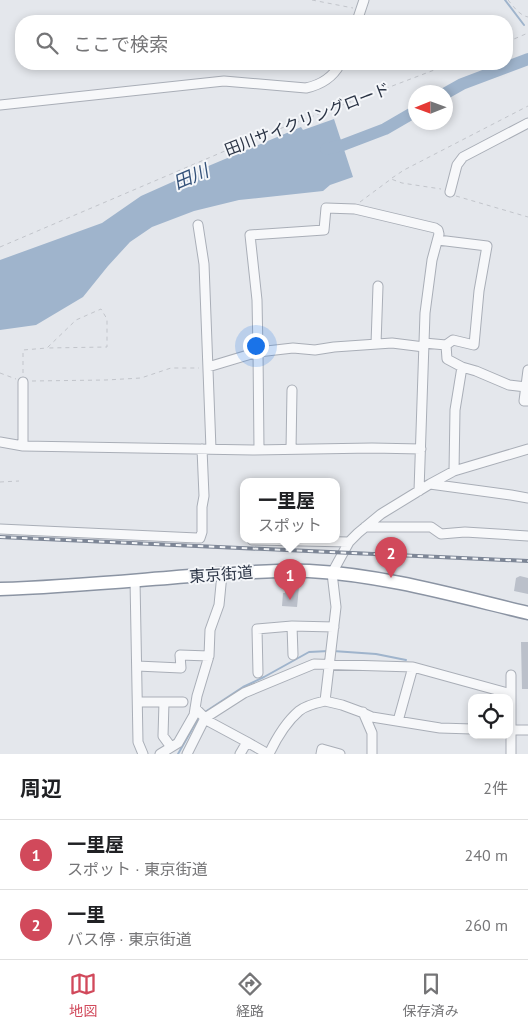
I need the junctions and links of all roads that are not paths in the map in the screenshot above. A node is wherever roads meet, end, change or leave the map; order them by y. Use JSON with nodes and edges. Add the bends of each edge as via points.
{"nodes":[{"id":1,"x":336,"y":70,"type":"edge"},
{"id":2,"x":0,"y":105,"type":"edge"},
{"id":3,"x":528,"y":123,"type":"edge"},
{"id":4,"x":450,"y":192,"type":"road end"},
{"id":5,"x":198,"y":226,"type":"dead end"},
{"id":6,"x":438,"y":240,"type":"junction"},
{"id":7,"x":378,"y":286,"type":"dead end"},
{"id":8,"x":376,"y":344,"type":"junction"},
{"id":9,"x":424,"y":345,"type":"junction"},
{"id":10,"x":446,"y":345,"type":"junction"},
{"id":11,"x":258,"y":352,"type":"junction"},
{"id":12,"x":462,"y":367,"type":"junction"},
{"id":13,"x":208,"y":368,"type":"junction"},
{"id":14,"x":528,"y":370,"type":"edge"},
{"id":15,"x":22,"y":382,"type":"road end"},
{"id":16,"x":526,"y":387,"type":"junction"},
{"id":17,"x":292,"y":390,"type":"dead end"},
{"id":18,"x":528,"y":401,"type":"edge"},
{"id":19,"x":0,"y":442,"type":"edge"},
{"id":20,"x":23,"y":446,"type":"junction"},
{"id":21,"x":291,"y":448,"type":"junction"},
{"id":22,"x":206,"y":449,"type":"junction"},
{"id":23,"x":260,"y":449,"type":"junction"},
{"id":24,"x":421,"y":449,"type":"junction"},
{"id":25,"x":528,"y":449,"type":"edge"},
{"id":26,"x":454,"y":471,"type":"junction"},
{"id":27,"x":430,"y":484,"type":"junction"},
{"id":28,"x":419,"y":490,"type":"junction"},
{"id":29,"x":528,"y":498,"type":"edge"},
{"id":30,"x":366,"y":527,"type":"junction"},
{"id":31,"x":0,"y":529,"type":"edge"},
{"id":32,"x":528,"y":536,"type":"edge"},
{"id":33,"x":340,"y":541,"type":"edge"},
{"id":34,"x":349,"y":542,"type":"junction"},
{"id":35,"x":332,"y":573,"type":"junction"},
{"id":36,"x":222,"y":574,"type":"junction"},
{"id":37,"x":135,"y":580,"type":"junction"},
{"id":38,"x":0,"y":589,"type":"edge"},
{"id":39,"x":528,"y":613,"type":"edge"},
{"id":40,"x":292,"y":626,"type":"junction"},
{"id":41,"x":334,"y":627,"type":"junction"},
{"id":42,"x":293,"y":655,"type":"dead end"},
{"id":43,"x":209,"y":656,"type":"junction"},
{"id":44,"x":330,"y":664,"type":"junction"},
{"id":45,"x":137,"y":666,"type":"junction"},
{"id":46,"x":413,"y":668,"type":"junction"},
{"id":47,"x":258,"y":673,"type":"dead end"},
{"id":48,"x":511,"y":675,"type":"dead end"},
{"id":49,"x":511,"y":694,"type":"joint"},
{"id":50,"x":325,"y":701,"type":"junction"},
{"id":51,"x":138,"y":702,"type":"junction"},
{"id":52,"x":164,"y":702,"type":"junction"},
{"id":53,"x":183,"y":702,"type":"dead end"},
{"id":54,"x":363,"y":712,"type":"junction"},
{"id":55,"x":200,"y":713,"type":"junction"},
{"id":56,"x":398,"y":721,"type":"junction"},
{"id":57,"x":468,"y":728,"type":"edge"},
{"id":58,"x":513,"y":730,"type":"edge"},
{"id":59,"x":528,"y":730,"type":"edge"},
{"id":60,"x":510,"y":739,"type":"edge"},
{"id":61,"x":246,"y":742,"type":"junction"},
{"id":62,"x":171,"y":747,"type":"junction"},
{"id":63,"x":143,"y":754,"type":"edge"},
{"id":64,"x":160,"y":754,"type":"edge"},
{"id":65,"x":187,"y":754,"type":"edge"},
{"id":66,"x":240,"y":754,"type":"edge"},
{"id":67,"x":268,"y":754,"type":"edge"},
{"id":68,"x":321,"y":754,"type":"edge"},
{"id":69,"x":340,"y":754,"type":"edge"},
{"id":70,"x":372,"y":754,"type":"edge"},
{"id":71,"x":510,"y":754,"type":"edge"}],
"edges":[{"from":1,"to":2,"type":"street","via":[[316,86],[306,88],[224,81]]},
{"from":3,"to":4,"type":"street","via":[[464,157],[457,165]]},
{"from":5,"to":13,"type":"street","via":[[204,264]]},
{"from":6,"to":9,"type":"street","via":[[432,260]]},
{"from":6,"to":10,"type":"street","via":[[487,246],[478,292],[474,345],[453,340]]},
{"from":6,"to":11,"type":"street","via":[[435,228],[355,209],[326,208],[324,230],[250,235]]},
{"from":7,"to":8,"type":"street"},
{"from":8,"to":9,"type":"street"},
{"from":8,"to":11,"type":"street"},
{"from":9,"to":10,"type":"street"},
{"from":9,"to":24,"type":"street"},
{"from":10,"to":12,"type":"street","via":[[447,359]]},
{"from":11,"to":13,"type":"street"},
{"from":11,"to":23,"type":"street"},
{"from":12,"to":16,"type":"street","via":[[509,385]]},
{"from":12,"to":26,"type":"street","via":[[455,410]]},
{"from":13,"to":22,"type":"street"},
{"from":14,"to":16,"type":"street"},
{"from":15,"to":20,"type":"street"},
{"from":16,"to":18,"type":"street","via":[[524,401]]},
{"from":17,"to":21,"type":"street"},
{"from":19,"to":20,"type":"street"},
{"from":20,"to":22,"type":"street"},
{"from":21,"to":23,"type":"street"},
{"from":21,"to":24,"type":"street"},
{"from":22,"to":23,"type":"street"},
{"from":22,"to":31,"type":"street","via":[[200,538]]},
{"from":24,"to":28,"type":"street"},
{"from":25,"to":26,"type":"street"},
{"from":26,"to":27,"type":"street"},
{"from":27,"to":28,"type":"street"},
{"from":27,"to":29,"type":"street"},
{"from":28,"to":30,"type":"street"},
{"from":30,"to":32,"type":"street","via":[[431,526],[441,534],[465,532]]},
{"from":30,"to":34,"type":"street"},
{"from":33,"to":34,"type":"street"},
{"from":34,"to":35,"type":"street"},
{"from":35,"to":36,"type":"highway","name":"東京街道","via":[[270,571]]},
{"from":35,"to":39,"type":"highway","name":"東京街道","via":[[388,580]]},
{"from":35,"to":41,"type":"street","via":[[336,607]]},
{"from":36,"to":37,"type":"highway","name":"東京街道"},
{"from":36,"to":43,"type":"street","via":[[219,605],[210,630]]},
{"from":37,"to":38,"type":"highway","name":"東京街道"},
{"from":37,"to":45,"type":"street"},
{"from":40,"to":41,"type":"street"},
{"from":40,"to":42,"type":"street"},
{"from":40,"to":47,"type":"street","via":[[258,629]]},
{"from":41,"to":44,"type":"street"},
{"from":43,"to":45,"type":"street","via":[[180,655],[181,668]]},
{"from":43,"to":55,"type":"street","via":[[197,696]]},
{"from":44,"to":46,"type":"street"},
{"from":44,"to":50,"type":"street"},
{"from":44,"to":55,"type":"street","via":[[314,664]]},
{"from":45,"to":51,"type":"street"},
{"from":46,"to":49,"type":"street"},
{"from":46,"to":56,"type":"street"},
{"from":48,"to":49,"type":"street"},
{"from":50,"to":54,"type":"street"},
{"from":50,"to":67,"type":"street","via":[[299,710],[279,733]]},
{"from":51,"to":52,"type":"street"},
{"from":51,"to":63,"type":"street","via":[[138,742]]},
{"from":52,"to":53,"type":"street"},
{"from":52,"to":62,"type":"street","via":[[163,736]]},
{"from":54,"to":56,"type":"street","via":[[372,717]]},
{"from":54,"to":70,"type":"street","via":[[372,733]]},
{"from":55,"to":61,"type":"street","via":[[208,721]]},
{"from":55,"to":62,"type":"street","via":[[194,715],[178,743]]},
{"from":55,"to":65,"type":"street"},
{"from":56,"to":57,"type":"street","via":[[440,728]]},
{"from":58,"to":59,"type":"street"},
{"from":60,"to":71,"type":"street"},
{"from":61,"to":66,"type":"street"},
{"from":61,"to":67,"type":"street"},
{"from":62,"to":64,"type":"street"},
{"from":68,"to":69,"type":"street","via":[[322,750]]}]}
